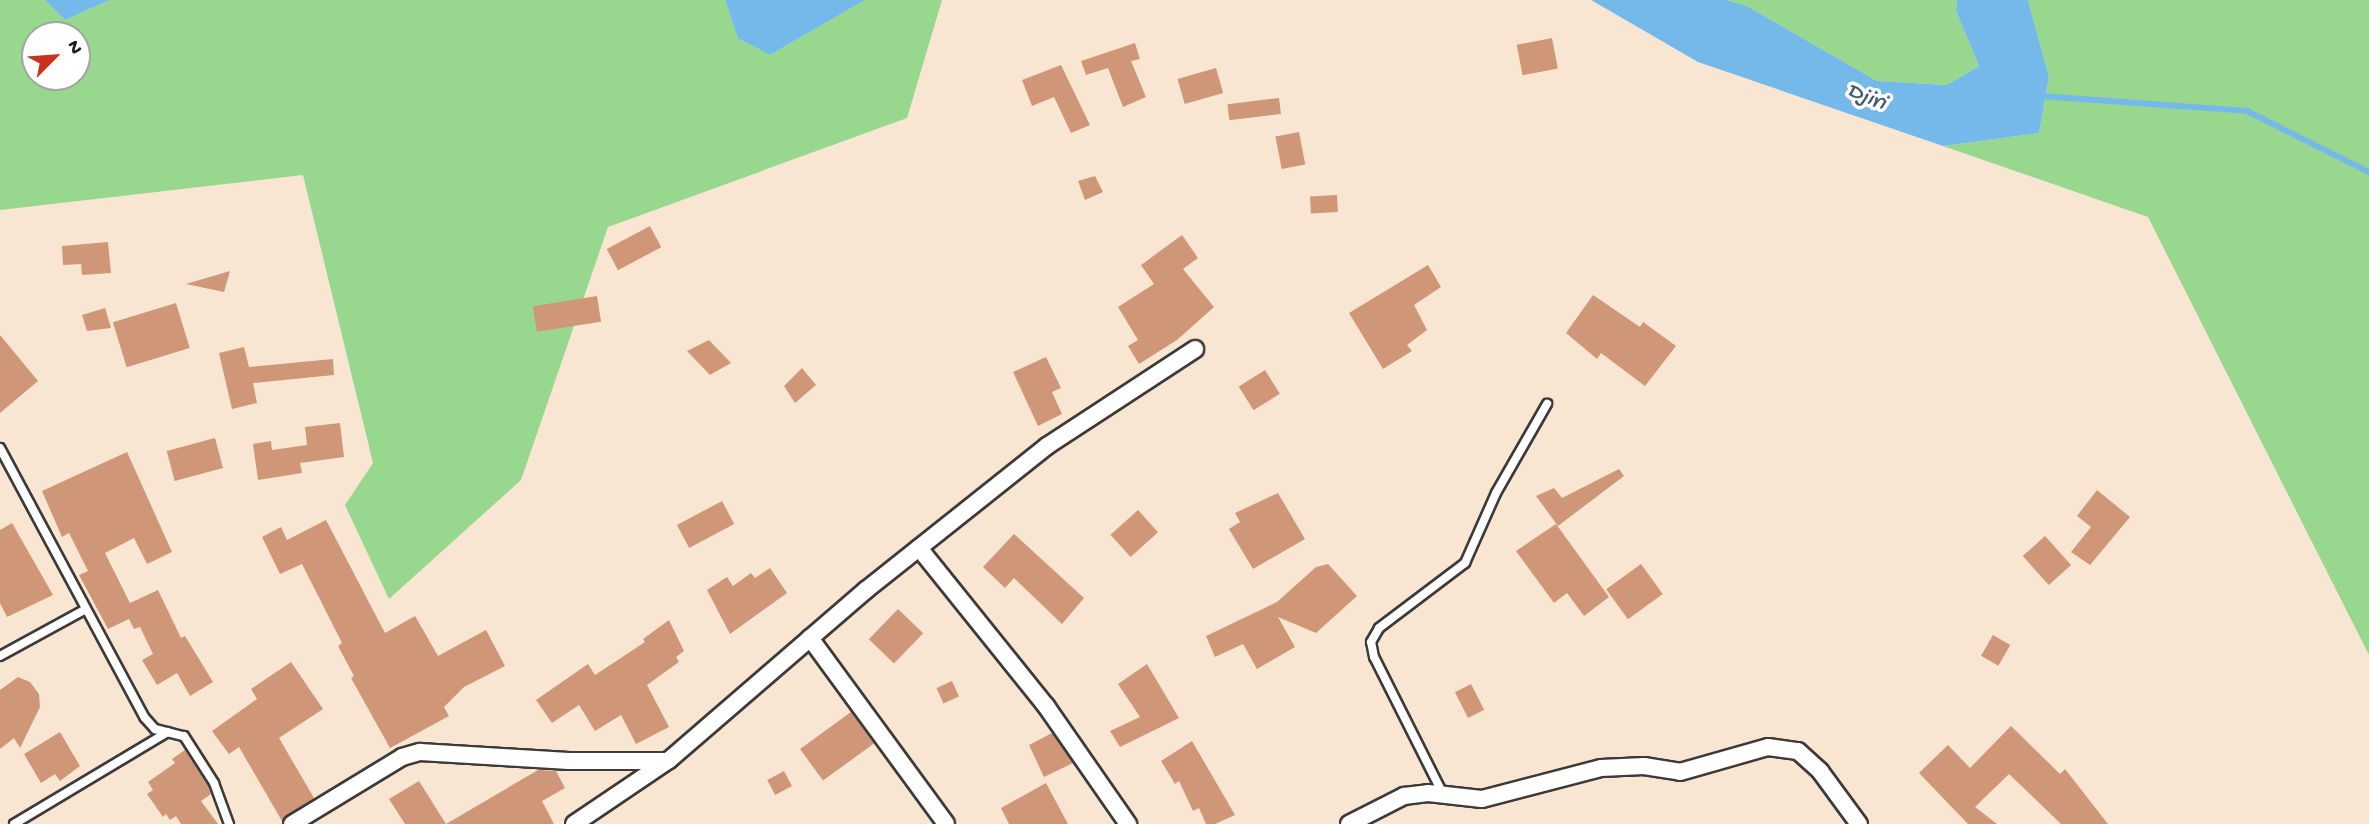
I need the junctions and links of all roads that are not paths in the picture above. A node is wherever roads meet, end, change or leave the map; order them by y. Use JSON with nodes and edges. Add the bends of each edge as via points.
{"nodes":[{"id":1,"x":1195,"y":349,"type":"dead end"},
{"id":2,"x":1546,"y":404,"type":"dead end"},
{"id":3,"x":0,"y":449,"type":"edge"},
{"id":4,"x":919,"y":548,"type":"junction"},
{"id":5,"x":84,"y":610,"type":"junction"},
{"id":6,"x":810,"y":638,"type":"junction"},
{"id":7,"x":0,"y":656,"type":"edge"},
{"id":8,"x":168,"y":732,"type":"junction"},
{"id":9,"x":669,"y":760,"type":"junction"},
{"id":10,"x":1444,"y":795,"type":"junction"},
{"id":11,"x":14,"y":824,"type":"edge"},
{"id":12,"x":229,"y":824,"type":"edge"},
{"id":13,"x":292,"y":824,"type":"edge"},
{"id":14,"x":574,"y":824,"type":"edge"},
{"id":15,"x":946,"y":824,"type":"edge"},
{"id":16,"x":1128,"y":824,"type":"edge"},
{"id":17,"x":1349,"y":824,"type":"edge"},
{"id":18,"x":1859,"y":824,"type":"edge"}],
"edges":[{"from":1,"to":4,"type":"street","via":[[1047,446]]},
{"from":2,"to":10,"type":"lane","via":[[1496,493],[1465,563],[1379,628],[1371,642],[1374,657]]},
{"from":3,"to":5,"type":"lane"},
{"from":4,"to":6,"type":"street"},
{"from":4,"to":16,"type":"street","via":[[1046,706]]},
{"from":5,"to":7,"type":"lane"},
{"from":5,"to":8,"type":"lane","via":[[145,718],[155,729]]},
{"from":6,"to":9,"type":"street"},
{"from":6,"to":15,"type":"street"},
{"from":8,"to":11,"type":"lane"},
{"from":8,"to":12,"type":"lane","via":[[184,736],[192,748],[214,783]]},
{"from":9,"to":13,"type":"street","via":[[569,761],[419,752],[402,757]]},
{"from":9,"to":14,"type":"street"},
{"from":10,"to":17,"type":"street","via":[[1404,796]]},
{"from":10,"to":18,"type":"street","via":[[1482,799],[1601,768],[1644,766],[1680,772],[1768,747],[1798,751],[1820,771]]}]}
